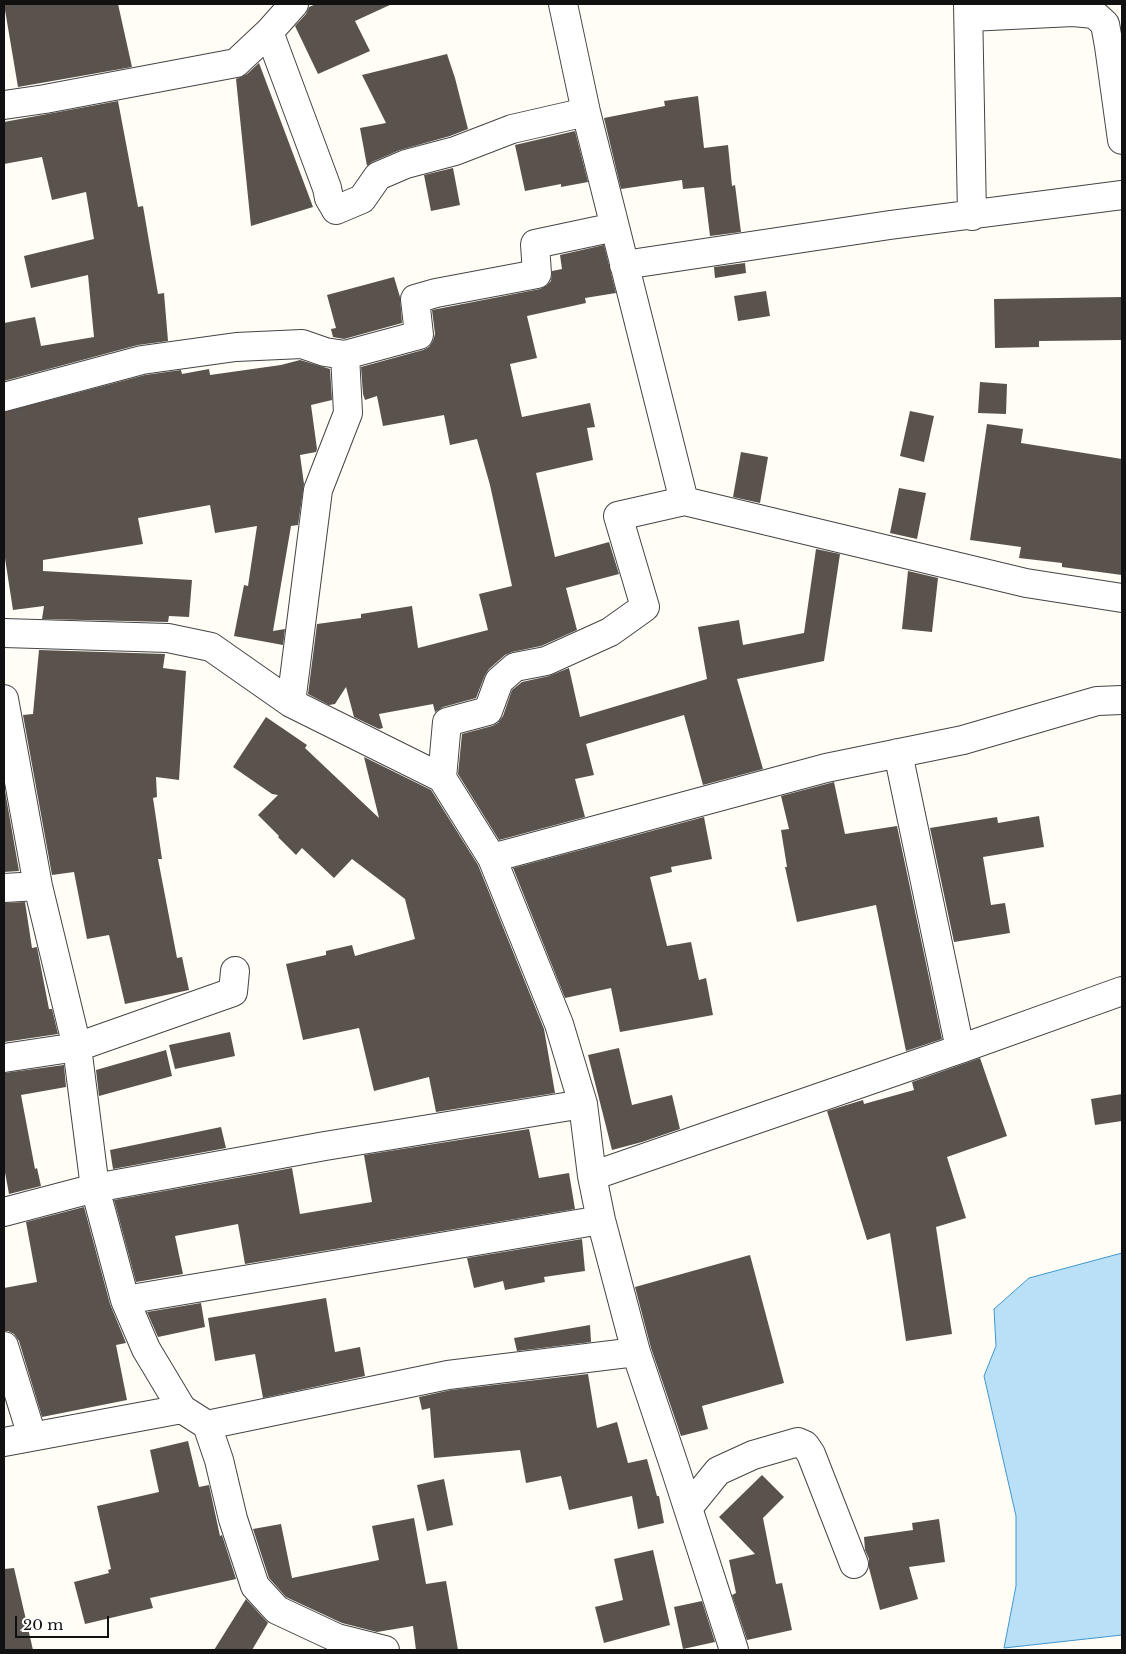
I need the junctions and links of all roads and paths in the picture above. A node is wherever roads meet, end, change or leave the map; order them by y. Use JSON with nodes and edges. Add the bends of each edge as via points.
{"nodes":[{"id":1,"x":294,"y":4,"type":"edge"},
{"id":2,"x":563,"y":4,"type":"edge"},
{"id":3,"x":968,"y":10,"type":"edge"},
{"id":4,"x":269,"y":32,"type":"junction"},
{"id":5,"x":4,"y":105,"type":"edge"},
{"id":6,"x":586,"y":112,"type":"junction"},
{"id":7,"x":1122,"y":140,"type":"edge"},
{"id":8,"x":1122,"y":195,"type":"edge"},
{"id":9,"x":972,"y":216,"type":"junction"},
{"id":10,"x":616,"y":227,"type":"junction"},
{"id":11,"x":624,"y":265,"type":"junction"},
{"id":12,"x":345,"y":356,"type":"junction"},
{"id":13,"x":4,"y":396,"type":"edge"},
{"id":14,"x":684,"y":502,"type":"junction"},
{"id":15,"x":1122,"y":598,"type":"edge"},
{"id":16,"x":4,"y":633,"type":"edge"},
{"id":17,"x":4,"y":700,"type":"edge"},
{"id":18,"x":1122,"y":700,"type":"edge"},
{"id":19,"x":290,"y":703,"type":"junction"},
{"id":20,"x":898,"y":753,"type":"junction"},
{"id":21,"x":442,"y":778,"type":"junction"},
{"id":22,"x":492,"y":858,"type":"junction"},
{"id":23,"x":38,"y":886,"type":"junction"},
{"id":24,"x":4,"y":888,"type":"edge"},
{"id":25,"x":235,"y":971,"type":"dead end"},
{"id":26,"x":1122,"y":991,"type":"edge"},
{"id":27,"x":77,"y":1047,"type":"junction"},
{"id":28,"x":960,"y":1049,"type":"junction"},
{"id":29,"x":4,"y":1058,"type":"edge"},
{"id":30,"x":583,"y":1104,"type":"junction"},
{"id":31,"x":592,"y":1176,"type":"junction"},
{"id":32,"x":95,"y":1188,"type":"junction"},
{"id":33,"x":4,"y":1212,"type":"edge"},
{"id":34,"x":600,"y":1220,"type":"junction"},
{"id":35,"x":125,"y":1300,"type":"junction"},
{"id":36,"x":4,"y":1346,"type":"edge"},
{"id":37,"x":636,"y":1352,"type":"junction"},
{"id":38,"x":182,"y":1409,"type":"junction"},
{"id":39,"x":207,"y":1425,"type":"junction"},
{"id":40,"x":32,"y":1436,"type":"junction"},
{"id":41,"x":4,"y":1442,"type":"edge"},
{"id":42,"x":688,"y":1508,"type":"junction"},
{"id":43,"x":854,"y":1564,"type":"dead end"},
{"id":44,"x":385,"y":1650,"type":"edge"},
{"id":45,"x":734,"y":1650,"type":"edge"}],
"edges":[{"from":1,"to":4,"type":"street"},
{"from":2,"to":6,"type":"street"},
{"from":3,"to":7,"type":"street","via":[[1094,14],[1105,24]]},
{"from":3,"to":9,"type":"street"},
{"from":4,"to":5,"type":"street","via":[[236,63]]},
{"from":4,"to":6,"type":"street","via":[[336,210],[362,199],[378,176],[406,164],[454,151],[512,128]]},
{"from":6,"to":10,"type":"street"},
{"from":8,"to":9,"type":"street"},
{"from":9,"to":11,"type":"street","via":[[890,225]]},
{"from":10,"to":11,"type":"street"},
{"from":10,"to":12,"type":"street","via":[[535,244],[537,274],[436,292],[415,299],[419,335]]},
{"from":11,"to":14,"type":"street"},
{"from":12,"to":13,"type":"street","via":[[302,344],[236,347],[142,360]]},
{"from":12,"to":19,"type":"street","via":[[348,413],[318,490]]},
{"from":14,"to":15,"type":"street","via":[[1026,583]]},
{"from":14,"to":21,"type":"street","via":[[618,516],[645,607],[610,632],[562,654],[546,661],[514,667],[499,681],[488,711],[447,722]]},
{"from":16,"to":19,"type":"street","via":[[168,638],[211,647]]},
{"from":17,"to":23,"type":"street"},
{"from":18,"to":20,"type":"street","via":[[1098,701],[963,740]]},
{"from":19,"to":21,"type":"street"},
{"from":20,"to":22,"type":"street","via":[[826,768]]},
{"from":20,"to":28,"type":"street"},
{"from":21,"to":22,"type":"street"},
{"from":22,"to":30,"type":"street","via":[[559,1024]]},
{"from":23,"to":24,"type":"street"},
{"from":23,"to":27,"type":"street"},
{"from":25,"to":27,"type":"street","via":[[233,992]]},
{"from":26,"to":28,"type":"street"},
{"from":27,"to":29,"type":"street"},
{"from":27,"to":32,"type":"street"},
{"from":28,"to":31,"type":"street"},
{"from":30,"to":31,"type":"street"},
{"from":30,"to":32,"type":"street"},
{"from":31,"to":34,"type":"street"},
{"from":32,"to":33,"type":"street"},
{"from":32,"to":35,"type":"street"},
{"from":34,"to":35,"type":"street"},
{"from":34,"to":37,"type":"street"},
{"from":35,"to":38,"type":"street","via":[[146,1349]]},
{"from":36,"to":40,"type":"street"},
{"from":37,"to":39,"type":"street","via":[[448,1375]]},
{"from":37,"to":42,"type":"street"},
{"from":38,"to":39,"type":"street"},
{"from":38,"to":40,"type":"street"},
{"from":39,"to":44,"type":"street","via":[[256,1586],[277,1610],[336,1638]]},
{"from":40,"to":41,"type":"street"},
{"from":42,"to":43,"type":"street","via":[[718,1471],[752,1455],[798,1442],[805,1445],[811,1454]]},
{"from":42,"to":45,"type":"street"}]}
